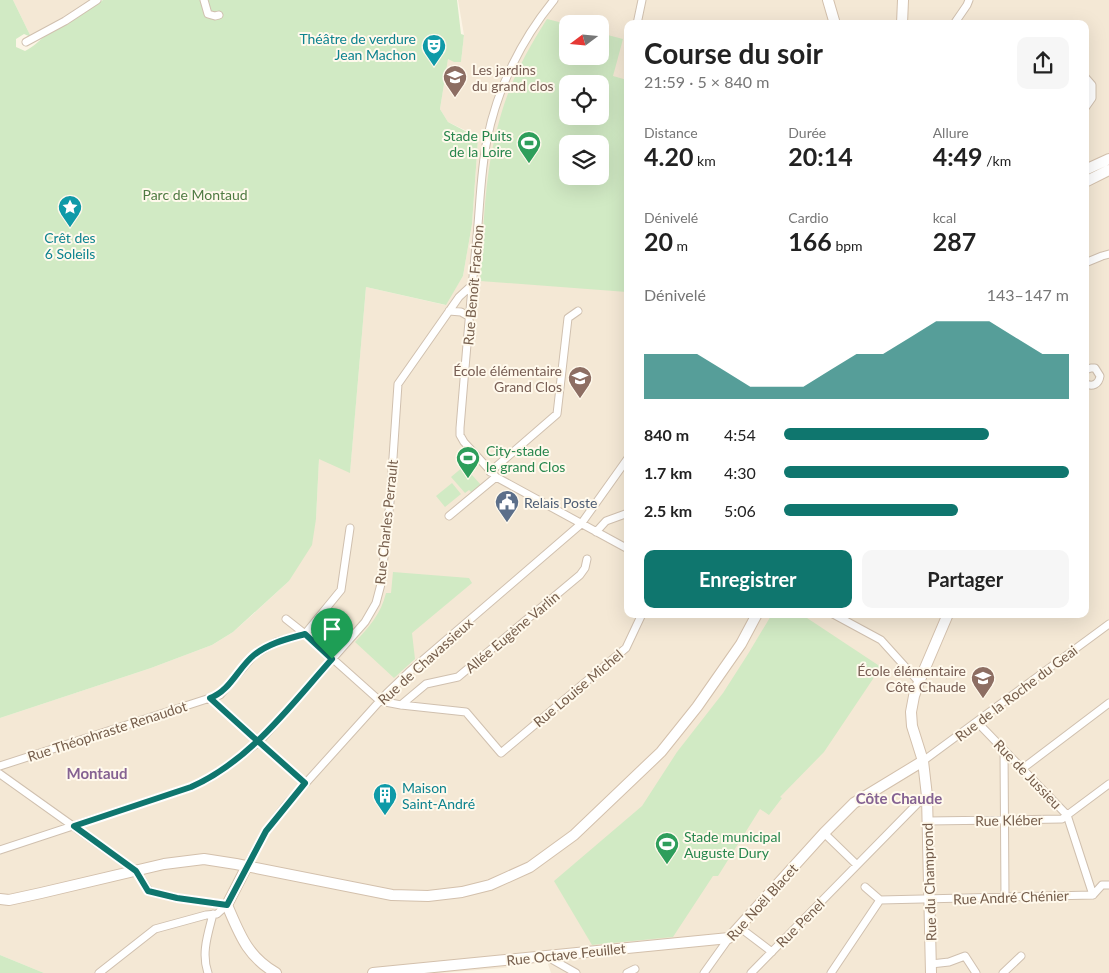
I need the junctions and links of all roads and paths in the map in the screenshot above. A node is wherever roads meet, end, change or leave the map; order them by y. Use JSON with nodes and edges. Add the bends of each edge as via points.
{"nodes":[{"id":1,"x":97,"y":0,"type":"edge"},
{"id":2,"x":204,"y":0,"type":"edge"},
{"id":3,"x":554,"y":0,"type":"edge"},
{"id":4,"x":642,"y":0,"type":"edge"},
{"id":5,"x":828,"y":0,"type":"edge"},
{"id":6,"x":903,"y":0,"type":"edge"},
{"id":7,"x":969,"y":0,"type":"edge"},
{"id":8,"x":219,"y":15,"type":"dead end"},
{"id":9,"x":638,"y":20,"type":"edge"},
{"id":10,"x":834,"y":20,"type":"edge"},
{"id":11,"x":902,"y":20,"type":"edge"},
{"id":12,"x":957,"y":20,"type":"edge"},
{"id":13,"x":26,"y":42,"type":"dead end"},
{"id":14,"x":1089,"y":82,"type":"edge"},
{"id":15,"x":1089,"y":102,"type":"edge"},
{"id":16,"x":1109,"y":158,"type":"edge"},
{"id":17,"x":1089,"y":168,"type":"edge"},
{"id":18,"x":1109,"y":170,"type":"edge"},
{"id":19,"x":1089,"y":180,"type":"edge"},
{"id":20,"x":1109,"y":254,"type":"edge"},
{"id":21,"x":1089,"y":262,"type":"edge"},
{"id":22,"x":472,"y":285,"type":"junction"},
{"id":23,"x":449,"y":311,"type":"junction"},
{"id":24,"x":578,"y":311,"type":"dead end"},
{"id":25,"x":470,"y":317,"type":"junction"},
{"id":26,"x":1089,"y":368,"type":"edge"},
{"id":27,"x":1089,"y":385,"type":"edge"},
{"id":28,"x":624,"y":464,"type":"edge"},
{"id":29,"x":490,"y":472,"type":"junction"},
{"id":30,"x":496,"y":477,"type":"junction"},
{"id":31,"x":624,"y":515,"type":"edge"},
{"id":32,"x":449,"y":516,"type":"dead end"},
{"id":33,"x":581,"y":524,"type":"junction"},
{"id":34,"x":350,"y":528,"type":"dead end"},
{"id":35,"x":596,"y":532,"type":"junction"},
{"id":36,"x":624,"y":547,"type":"edge"},
{"id":37,"x":587,"y":559,"type":"dead end"},
{"id":38,"x":640,"y":618,"type":"edge"},
{"id":39,"x":755,"y":618,"type":"edge"},
{"id":40,"x":840,"y":618,"type":"edge"},
{"id":41,"x":946,"y":618,"type":"edge"},
{"id":42,"x":286,"y":619,"type":"dead end"},
{"id":43,"x":1109,"y":624,"type":"edge"},
{"id":44,"x":305,"y":634,"type":"junction"},
{"id":45,"x":332,"y":659,"type":"junction"},
{"id":46,"x":919,"y":682,"type":"junction"},
{"id":47,"x":210,"y":698,"type":"junction"},
{"id":48,"x":380,"y":701,"type":"junction"},
{"id":49,"x":1109,"y":704,"type":"edge"},
{"id":50,"x":401,"y":705,"type":"junction"},
{"id":51,"x":977,"y":722,"type":"junction"},
{"id":52,"x":259,"y":742,"type":"junction"},
{"id":53,"x":1004,"y":750,"type":"junction"},
{"id":54,"x":923,"y":761,"type":"junction"},
{"id":55,"x":0,"y":766,"type":"edge"},
{"id":56,"x":1022,"y":769,"type":"junction"},
{"id":57,"x":0,"y":774,"type":"edge"},
{"id":58,"x":305,"y":783,"type":"junction"},
{"id":59,"x":1109,"y":784,"type":"edge"},
{"id":60,"x":927,"y":796,"type":"junction"},
{"id":61,"x":1067,"y":815,"type":"junction"},
{"id":62,"x":1004,"y":820,"type":"junction"},
{"id":63,"x":928,"y":821,"type":"junction"},
{"id":64,"x":74,"y":826,"type":"junction"},
{"id":65,"x":824,"y":833,"type":"junction"},
{"id":66,"x":0,"y":850,"type":"edge"},
{"id":67,"x":858,"y":865,"type":"junction"},
{"id":68,"x":247,"y":866,"type":"junction"},
{"id":69,"x":136,"y":871,"type":"junction"},
{"id":70,"x":1109,"y":885,"type":"edge"},
{"id":71,"x":865,"y":887,"type":"dead end"},
{"id":72,"x":1093,"y":895,"type":"junction"},
{"id":73,"x":1005,"y":897,"type":"junction"},
{"id":74,"x":0,"y":899,"type":"edge"},
{"id":75,"x":880,"y":900,"type":"junction"},
{"id":76,"x":930,"y":900,"type":"junction"},
{"id":77,"x":227,"y":905,"type":"junction"},
{"id":78,"x":213,"y":914,"type":"junction"},
{"id":79,"x":739,"y":927,"type":"junction"},
{"id":80,"x":729,"y":938,"type":"junction"},
{"id":81,"x":772,"y":952,"type":"junction"},
{"id":82,"x":546,"y":956,"type":"junction"},
{"id":83,"x":1021,"y":956,"type":"dead end"},
{"id":84,"x":635,"y":968,"type":"dead end"},
{"id":85,"x":931,"y":968,"type":"edge"},
{"id":86,"x":99,"y":973,"type":"edge"},
{"id":87,"x":208,"y":973,"type":"edge"},
{"id":88,"x":276,"y":973,"type":"edge"},
{"id":89,"x":373,"y":973,"type":"edge"},
{"id":90,"x":576,"y":973,"type":"edge"},
{"id":91,"x":628,"y":973,"type":"edge"},
{"id":92,"x":704,"y":973,"type":"edge"},
{"id":93,"x":751,"y":973,"type":"edge"},
{"id":94,"x":831,"y":973,"type":"edge"},
{"id":95,"x":976,"y":973,"type":"edge"},
{"id":96,"x":1003,"y":973,"type":"edge"}],
"edges":[{"from":1,"to":13,"type":"street"},
{"from":2,"to":8,"type":"street","via":[[208,14]]},
{"from":3,"to":22,"type":"street","name":"Rue Benoît Frachon","via":[[520,50],[491,123],[484,160]]},
{"from":4,"to":9,"type":"street"},
{"from":5,"to":10,"type":"street"},
{"from":6,"to":11,"type":"street"},
{"from":7,"to":12,"type":"street"},
{"from":14,"to":15,"type":"street","via":[[1092,98]]},
{"from":16,"to":17,"type":"street"},
{"from":18,"to":19,"type":"street"},
{"from":20,"to":21,"type":"street"},
{"from":22,"to":23,"type":"street","name":"Rue Charles Perrault"},
{"from":22,"to":25,"type":"street","name":"Rue Benoît Frachon"},
{"from":23,"to":25,"type":"street"},
{"from":23,"to":45,"type":"street","name":"Rue Charles Perrault","via":[[398,384],[381,584],[372,613]]},
{"from":24,"to":29,"type":"street","via":[[568,318],[557,414]]},
{"from":25,"to":29,"type":"street","name":"Rue Benoît Frachon","via":[[460,435]]},
{"from":26,"to":27,"type":"street","via":[[1095,368],[1100,376],[1095,385]]},
{"from":28,"to":33,"type":"street","name":"Rue de Chavassieux"},
{"from":29,"to":30,"type":"street","name":"Rue Benoît Frachon"},
{"from":30,"to":32,"type":"street"},
{"from":30,"to":33,"type":"street","name":"Rue Benoît Frachon"},
{"from":31,"to":35,"type":"street","via":[[606,522]]},
{"from":33,"to":35,"type":"street","name":"Rue Benoît Frachon"},
{"from":33,"to":48,"type":"street","name":"Rue de Chavassieux","via":[[409,672]]},
{"from":34,"to":44,"type":"street","via":[[341,590]]},
{"from":35,"to":36,"type":"street","name":"Rue Benoît Frachon"},
{"from":37,"to":50,"type":"street","name":"Allée Eugène Varlin","via":[[580,575],[458,677],[426,684]]},
{"from":38,"to":50,"type":"street","name":"Rue Louise Michel","via":[[626,648],[501,753],[466,712]]},
{"from":39,"to":68,"type":"street","via":[[703,699],[661,752],[574,835],[530,867],[462,892],[392,896]]},
{"from":40,"to":46,"type":"street","via":[[881,640]]},
{"from":41,"to":46,"type":"street","name":"Rue du Champrond"},
{"from":42,"to":44,"type":"street"},
{"from":43,"to":51,"type":"street","name":"Rue de la Roche du Geai"},
{"from":44,"to":45,"type":"street"},
{"from":44,"to":47,"type":"street","name":"Rue Théophraste Renaudot","via":[[276,642],[254,655],[220,695]]},
{"from":45,"to":48,"type":"street"},
{"from":45,"to":52,"type":"street","name":"Rue Charles Perrault"},
{"from":46,"to":54,"type":"street","name":"Rue du Champrond","via":[[911,712]]},
{"from":47,"to":52,"type":"street"},
{"from":47,"to":55,"type":"street","name":"Rue Théophraste Renaudot"},
{"from":48,"to":50,"type":"street"},
{"from":48,"to":58,"type":"street","name":"Rue de Chavassieux"},
{"from":49,"to":56,"type":"street"},
{"from":51,"to":53,"type":"street","name":"Rue de Jussieu"},
{"from":51,"to":54,"type":"street","name":"Rue de la Roche du Geai"},
{"from":52,"to":58,"type":"street"},
{"from":52,"to":64,"type":"street","name":"Rue Charles Perrault","via":[[191,787]]},
{"from":53,"to":56,"type":"street","name":"Rue de Jussieu"},
{"from":53,"to":62,"type":"street"},
{"from":54,"to":60,"type":"street","name":"Rue du Champrond"},
{"from":54,"to":65,"type":"street","name":"Rue Noël Blacet","via":[[854,803]]},
{"from":56,"to":61,"type":"street","name":"Rue de Jussieu"},
{"from":57,"to":64,"type":"street"},
{"from":58,"to":68,"type":"street","name":"Rue de Chavassieux","via":[[266,831]]},
{"from":59,"to":61,"type":"street","name":"Rue Kléber"},
{"from":60,"to":63,"type":"street","name":"Rue du Champrond"},
{"from":60,"to":67,"type":"street","name":"Rue Penel"},
{"from":61,"to":62,"type":"street","name":"Rue Kléber","via":[[1062,819]]},
{"from":61,"to":72,"type":"street","name":"Rue de Jussieu"},
{"from":62,"to":63,"type":"street","name":"Rue Kléber"},
{"from":62,"to":73,"type":"street"},
{"from":63,"to":76,"type":"street","name":"Rue du Champrond"},
{"from":64,"to":66,"type":"street","name":"Rue Charles Perrault"},
{"from":64,"to":69,"type":"street"},
{"from":65,"to":67,"type":"street"},
{"from":65,"to":79,"type":"street","name":"Rue Noël Blacet"},
{"from":67,"to":81,"type":"street","name":"Rue Penel"},
{"from":68,"to":69,"type":"street","via":[[204,859]]},
{"from":68,"to":77,"type":"street","name":"Rue de Chavassieux"},
{"from":69,"to":74,"type":"street","via":[[9,900]]},
{"from":69,"to":77,"type":"street","via":[[148,891]]},
{"from":70,"to":72,"type":"street","via":[[1102,885]]},
{"from":71,"to":75,"type":"street"},
{"from":72,"to":73,"type":"street","name":"Rue André Chénier"},
{"from":73,"to":76,"type":"street","name":"Rue André Chénier"},
{"from":75,"to":76,"type":"street","name":"Rue André Chénier"},
{"from":75,"to":94,"type":"street"},
{"from":76,"to":85,"type":"street","name":"Rue du Champrond"},
{"from":77,"to":78,"type":"street"},
{"from":77,"to":88,"type":"street","via":[[243,942],[264,966]]},
{"from":78,"to":86,"type":"street","via":[[155,929]]},
{"from":78,"to":87,"type":"street","via":[[204,953]]},
{"from":79,"to":80,"type":"street","name":"Rue Noël Blacet"},
{"from":79,"to":81,"type":"street"},
{"from":80,"to":82,"type":"street","name":"Rue Octave Feuillet"},
{"from":80,"to":92,"type":"street","name":"Rue Noël Blacet"},
{"from":81,"to":93,"type":"street","name":"Rue Penel"},
{"from":82,"to":89,"type":"street","name":"Rue Octave Feuillet"},
{"from":82,"to":90,"type":"street"},
{"from":83,"to":96,"type":"street"},
{"from":84,"to":91,"type":"street"},
{"from":85,"to":95,"type":"street","via":[[965,956]]}]}
